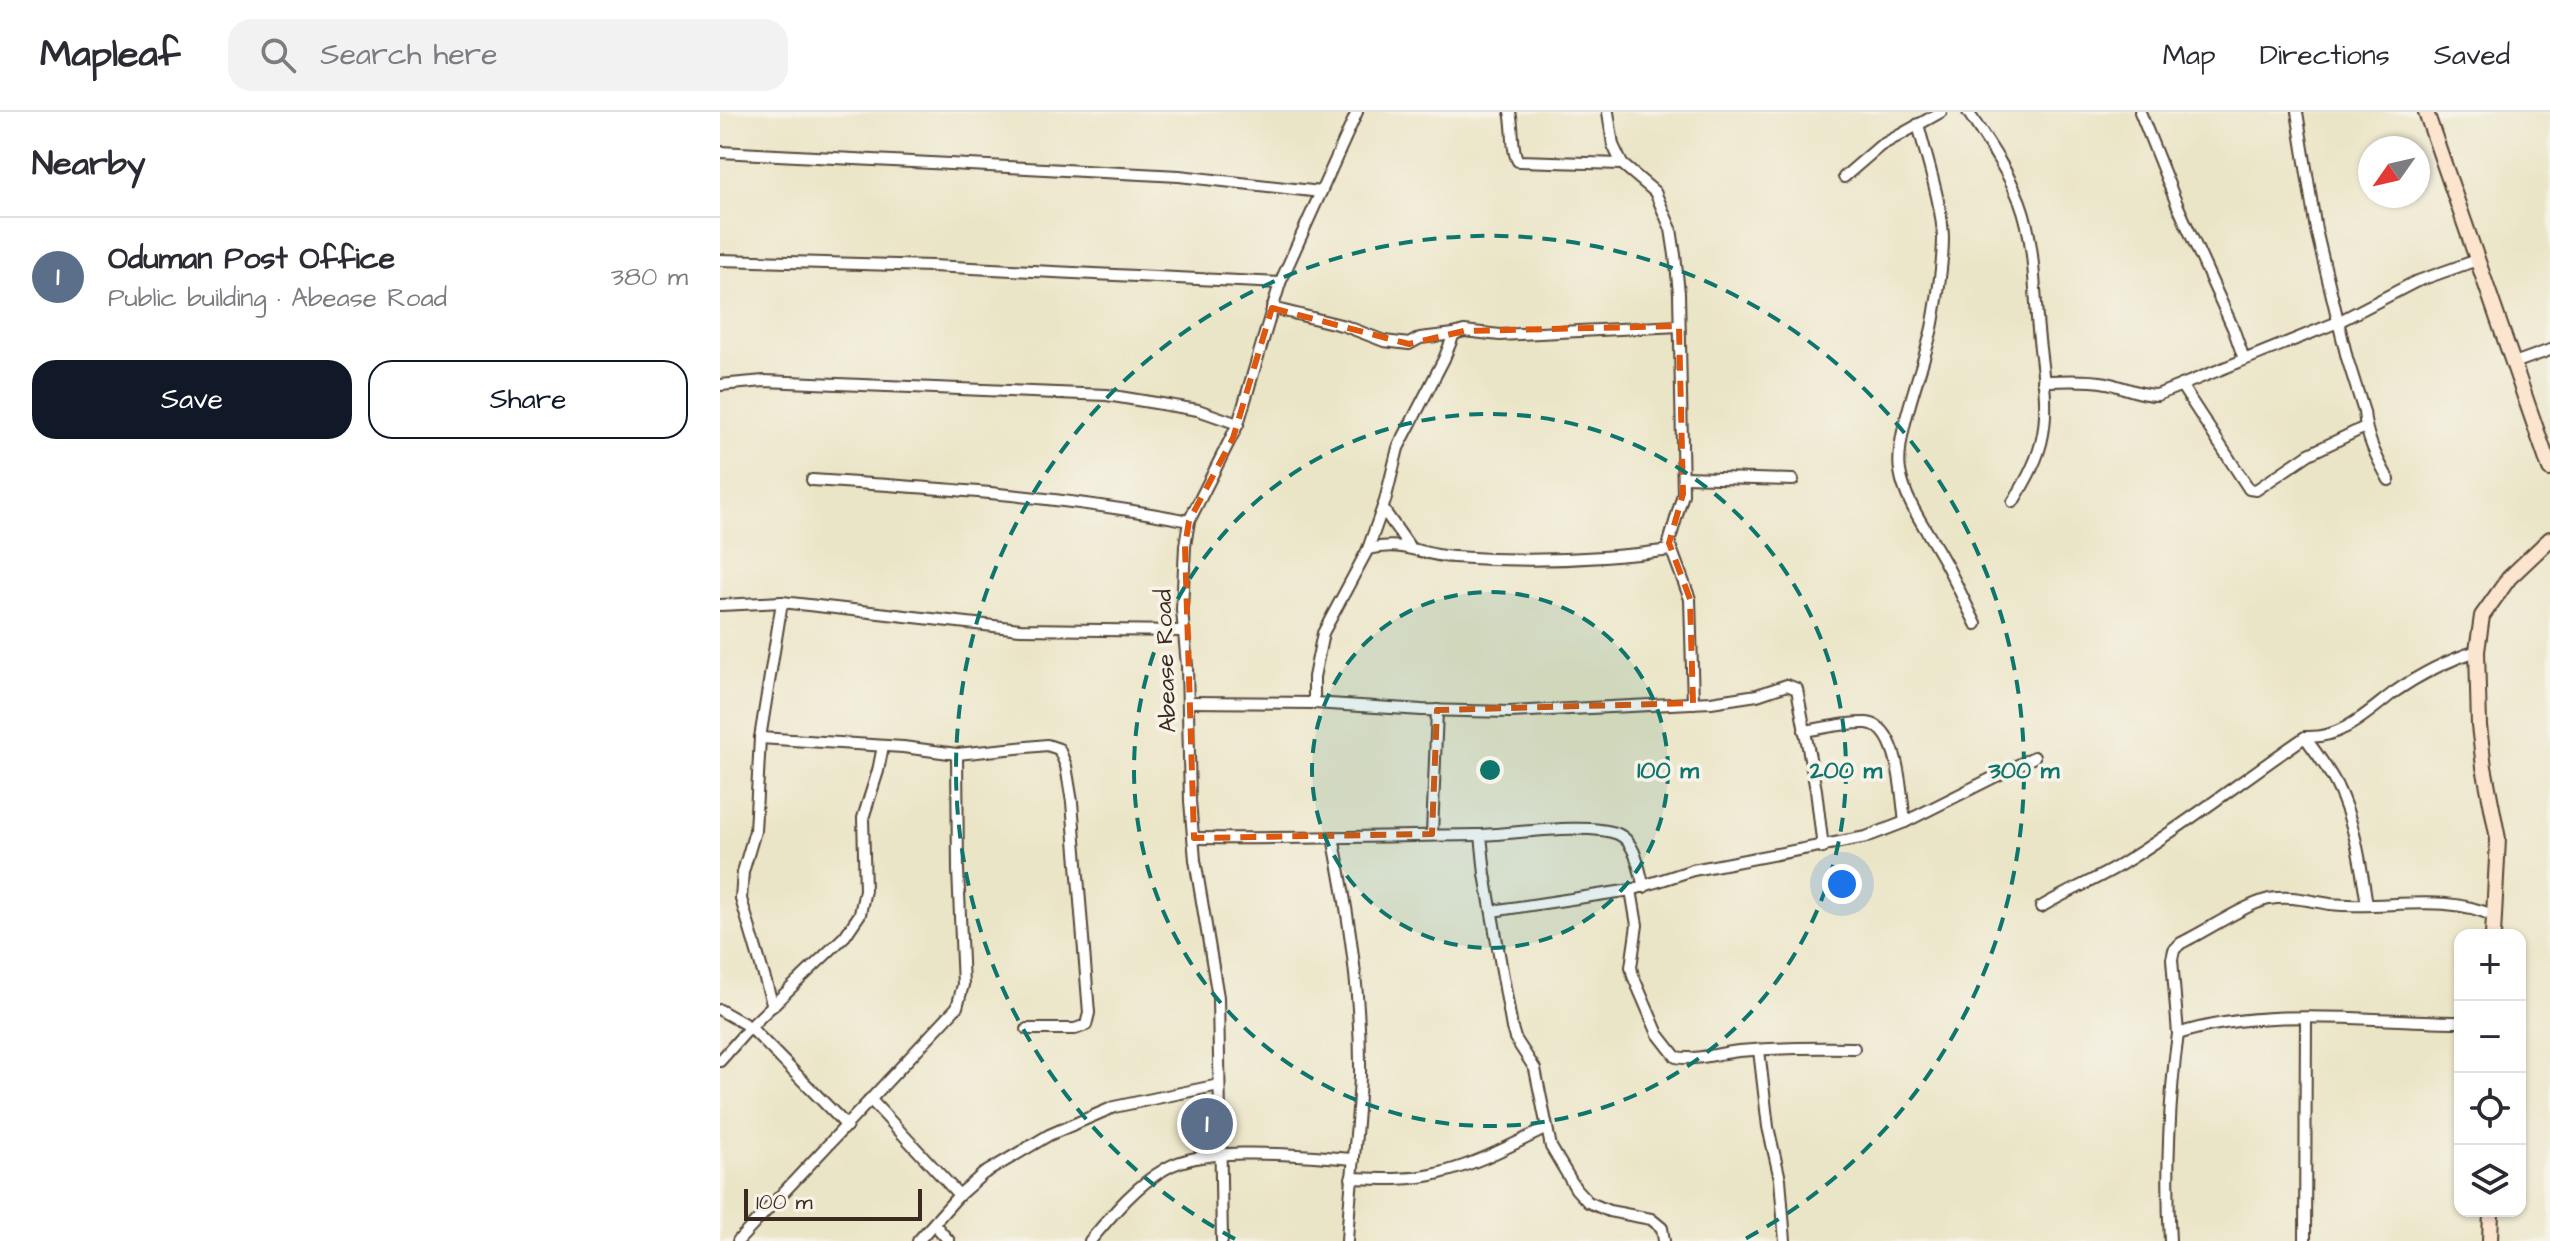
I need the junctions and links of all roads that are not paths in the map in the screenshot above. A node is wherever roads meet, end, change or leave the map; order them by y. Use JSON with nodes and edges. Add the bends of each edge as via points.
{"nodes":[{"id":1,"x":1357,"y":112,"type":"edge"},
{"id":2,"x":1510,"y":112,"type":"edge"},
{"id":3,"x":1608,"y":112,"type":"edge"},
{"id":4,"x":1941,"y":112,"type":"edge"},
{"id":5,"x":1968,"y":112,"type":"edge"},
{"id":6,"x":2140,"y":112,"type":"edge"},
{"id":7,"x":2297,"y":112,"type":"edge"},
{"id":8,"x":2426,"y":112,"type":"edge"},
{"id":9,"x":1918,"y":124,"type":"junction"},
{"id":10,"x":720,"y":152,"type":"edge"},
{"id":11,"x":1622,"y":164,"type":"junction"},
{"id":12,"x":1844,"y":177,"type":"dead end"},
{"id":13,"x":1321,"y":192,"type":"junction"},
{"id":14,"x":720,"y":260,"type":"edge"},
{"id":15,"x":2477,"y":260,"type":"junction"},
{"id":16,"x":1280,"y":283,"type":"junction"},
{"id":17,"x":1272,"y":308,"type":"junction"},
{"id":18,"x":2338,"y":322,"type":"junction"},
{"id":19,"x":1679,"y":326,"type":"junction"},
{"id":20,"x":1454,"y":334,"type":"junction"},
{"id":21,"x":2550,"y":350,"type":"edge"},
{"id":22,"x":2244,"y":359,"type":"junction"},
{"id":23,"x":2514,"y":363,"type":"junction"},
{"id":24,"x":2043,"y":381,"type":"junction"},
{"id":25,"x":720,"y":385,"type":"edge"},
{"id":26,"x":2181,"y":385,"type":"junction"},
{"id":27,"x":1238,"y":424,"type":"junction"},
{"id":28,"x":2365,"y":427,"type":"junction"},
{"id":29,"x":2550,"y":469,"type":"edge"},
{"id":30,"x":1684,"y":477,"type":"junction"},
{"id":31,"x":812,"y":480,"type":"dead end"},
{"id":32,"x":1793,"y":480,"type":"dead end"},
{"id":33,"x":2389,"y":480,"type":"dead end"},
{"id":34,"x":2013,"y":502,"type":"dead end"},
{"id":35,"x":1383,"y":509,"type":"junction"},
{"id":36,"x":1189,"y":521,"type":"junction"},
{"id":37,"x":2550,"y":539,"type":"edge"},
{"id":38,"x":1409,"y":546,"type":"junction"},
{"id":39,"x":1368,"y":549,"type":"junction"},
{"id":40,"x":1671,"y":550,"type":"junction"},
{"id":41,"x":782,"y":602,"type":"junction"},
{"id":42,"x":720,"y":605,"type":"edge"},
{"id":43,"x":1976,"y":624,"type":"dead end"},
{"id":44,"x":1184,"y":631,"type":"junction"},
{"id":45,"x":2477,"y":651,"type":"junction"},
{"id":46,"x":1188,"y":702,"type":"junction"},
{"id":47,"x":1314,"y":703,"type":"junction"},
{"id":48,"x":1693,"y":703,"type":"junction"},
{"id":49,"x":1437,"y":710,"type":"junction"},
{"id":50,"x":1804,"y":731,"type":"junction"},
{"id":51,"x":2305,"y":737,"type":"junction"},
{"id":52,"x":760,"y":738,"type":"junction"},
{"id":53,"x":883,"y":746,"type":"junction"},
{"id":54,"x":957,"y":754,"type":"junction"},
{"id":55,"x":2034,"y":757,"type":"dead end"},
{"id":56,"x":1905,"y":822,"type":"junction"},
{"id":57,"x":1432,"y":834,"type":"junction"},
{"id":58,"x":1481,"y":835,"type":"junction"},
{"id":59,"x":1333,"y":837,"type":"junction"},
{"id":60,"x":1194,"y":838,"type":"junction"},
{"id":61,"x":1823,"y":848,"type":"junction"},
{"id":62,"x":1644,"y":887,"type":"junction"},
{"id":63,"x":1631,"y":890,"type":"junction"},
{"id":64,"x":2367,"y":905,"type":"junction"},
{"id":65,"x":2041,"y":907,"type":"dead end"},
{"id":66,"x":1492,"y":911,"type":"junction"},
{"id":67,"x":2494,"y":916,"type":"junction"},
{"id":68,"x":2493,"y":929,"type":"edge"},
{"id":69,"x":773,"y":1006,"type":"junction"},
{"id":70,"x":720,"y":1010,"type":"edge"},
{"id":71,"x":2306,"y":1019,"type":"junction"},
{"id":72,"x":2454,"y":1022,"type":"edge"},
{"id":73,"x":750,"y":1027,"type":"junction"},
{"id":74,"x":1027,"y":1029,"type":"dead end"},
{"id":75,"x":2178,"y":1034,"type":"junction"},
{"id":76,"x":1854,"y":1048,"type":"dead end"},
{"id":77,"x":1759,"y":1050,"type":"junction"},
{"id":78,"x":720,"y":1061,"type":"edge"},
{"id":79,"x":1219,"y":1085,"type":"junction"},
{"id":80,"x":870,"y":1099,"type":"junction"},
{"id":81,"x":847,"y":1126,"type":"junction"},
{"id":82,"x":1545,"y":1129,"type":"junction"},
{"id":83,"x":1222,"y":1155,"type":"junction"},
{"id":84,"x":1354,"y":1159,"type":"junction"},
{"id":85,"x":1351,"y":1178,"type":"junction"},
{"id":86,"x":959,"y":1195,"type":"junction"},
{"id":87,"x":2491,"y":1217,"type":"edge"},
{"id":88,"x":934,"y":1224,"type":"junction"},
{"id":89,"x":738,"y":1241,"type":"edge"},
{"id":90,"x":918,"y":1241,"type":"edge"},
{"id":91,"x":949,"y":1241,"type":"edge"},
{"id":92,"x":1090,"y":1241,"type":"edge"},
{"id":93,"x":1222,"y":1241,"type":"edge"},
{"id":94,"x":1347,"y":1241,"type":"edge"},
{"id":95,"x":1664,"y":1241,"type":"edge"},
{"id":96,"x":1785,"y":1241,"type":"edge"},
{"id":97,"x":2170,"y":1241,"type":"edge"},
{"id":98,"x":2305,"y":1241,"type":"edge"},
{"id":99,"x":2490,"y":1241,"type":"edge"}],
"edges":[{"from":1,"to":13,"type":"street","name":"Abease Road"},
{"from":2,"to":11,"type":"street","via":[[1518,161]]},
{"from":3,"to":11,"type":"street"},
{"from":4,"to":9,"type":"street"},
{"from":5,"to":24,"type":"street","via":[[2004,167],[2021,205]]},
{"from":6,"to":22,"type":"street"},
{"from":7,"to":18,"type":"street","via":[[2308,192]]},
{"from":8,"to":15,"type":"street"},
{"from":9,"to":12,"type":"street","via":[[1880,146]]},
{"from":9,"to":43,"type":"street","via":[[1943,235],[1942,255],[1933,324],[1900,452],[1900,471]]},
{"from":10,"to":13,"type":"street","via":[[1179,176]]},
{"from":11,"to":19,"type":"street","via":[[1655,192],[1671,229]]},
{"from":13,"to":16,"type":"street","name":"Abease Road"},
{"from":14,"to":16,"type":"street"},
{"from":15,"to":18,"type":"street","via":[[2415,282]]},
{"from":15,"to":23,"type":"street"},
{"from":16,"to":17,"type":"street","name":"Abease Road"},
{"from":17,"to":20,"type":"street","via":[[1384,341],[1409,344]]},
{"from":17,"to":27,"type":"street","name":"Abease Road"},
{"from":18,"to":22,"type":"street"},
{"from":18,"to":28,"type":"street"},
{"from":19,"to":20,"type":"street"},
{"from":19,"to":30,"type":"street"},
{"from":20,"to":35,"type":"street","via":[[1398,448]]},
{"from":21,"to":23,"type":"street"},
{"from":22,"to":26,"type":"street"},
{"from":23,"to":29,"type":"street"},
{"from":24,"to":26,"type":"street","via":[[2089,381],[2145,395]]},
{"from":24,"to":34,"type":"street","via":[[2043,437]]},
{"from":25,"to":27,"type":"street","via":[[764,381],[1107,395],[1198,410]]},
{"from":26,"to":28,"type":"street","via":[[2249,489],[2256,490],[2309,454]]},
{"from":27,"to":36,"type":"street","name":"Abease Road"},
{"from":28,"to":33,"type":"street"},
{"from":30,"to":32,"type":"street"},
{"from":30,"to":40,"type":"street"},
{"from":31,"to":36,"type":"street","via":[[977,490]]},
{"from":35,"to":38,"type":"street"},
{"from":35,"to":39,"type":"street"},
{"from":36,"to":44,"type":"street","name":"Abease Road","via":[[1182,575]]},
{"from":37,"to":45,"type":"street","via":[[2493,596],[2482,616]]},
{"from":38,"to":39,"type":"street"},
{"from":38,"to":40,"type":"street","via":[[1468,557],[1603,558]]},
{"from":39,"to":47,"type":"street","via":[[1323,633]]},
{"from":40,"to":48,"type":"street","via":[[1690,599]]},
{"from":41,"to":42,"type":"street"},
{"from":41,"to":44,"type":"street","via":[[1020,629]]},
{"from":41,"to":52,"type":"street"},
{"from":44,"to":46,"type":"street","name":"Abease Road"},
{"from":45,"to":51,"type":"street","via":[[2435,667],[2347,726],[2320,738]]},
{"from":45,"to":67,"type":"street","via":[[2482,750],[2497,826]]},
{"from":46,"to":47,"type":"street"},
{"from":46,"to":60,"type":"street","name":"Abease Road"},
{"from":47,"to":49,"type":"street"},
{"from":48,"to":49,"type":"street"},
{"from":48,"to":50,"type":"street","via":[[1757,695],[1787,685],[1797,689]]},
{"from":49,"to":57,"type":"street"},
{"from":50,"to":56,"type":"street","via":[[1867,723],[1888,735]]},
{"from":50,"to":61,"type":"street"},
{"from":51,"to":64,"type":"street","via":[[2343,801]]},
{"from":51,"to":65,"type":"street","via":[[2124,863]]},
{"from":52,"to":53,"type":"street"},
{"from":52,"to":69,"type":"street","via":[[755,831],[741,899]]},
{"from":53,"to":54,"type":"street"},
{"from":53,"to":69,"type":"street","via":[[863,818],[865,890],[860,914],[845,936]]},
{"from":54,"to":74,"type":"street","via":[[1047,745],[1059,749],[1066,766],[1089,1013],[1086,1025],[1075,1029]]},
{"from":54,"to":80,"type":"street","via":[[961,998]]},
{"from":55,"to":56,"type":"street"},
{"from":56,"to":61,"type":"street"},
{"from":57,"to":58,"type":"street"},
{"from":57,"to":59,"type":"street"},
{"from":58,"to":62,"type":"street","via":[[1544,830],[1617,834],[1628,840]]},
{"from":58,"to":66,"type":"street"},
{"from":59,"to":60,"type":"street"},
{"from":59,"to":84,"type":"street","via":[[1357,986],[1360,1078]]},
{"from":60,"to":79,"type":"street","name":"Abease Road","via":[[1215,968]]},
{"from":61,"to":62,"type":"street","via":[[1693,870]]},
{"from":62,"to":63,"type":"street"},
{"from":63,"to":66,"type":"street"},
{"from":63,"to":77,"type":"street","via":[[1637,925],[1633,976],[1667,1047],[1686,1059]]},
{"from":64,"to":67,"type":"street","via":[[2462,905]]},
{"from":64,"to":75,"type":"street","via":[[2267,900],[2181,943],[2172,959]]},
{"from":66,"to":82,"type":"street","via":[[1512,1028],[1535,1069]]},
{"from":67,"to":68,"type":"street"},
{"from":69,"to":73,"type":"street"},
{"from":70,"to":73,"type":"street"},
{"from":71,"to":72,"type":"street"},
{"from":71,"to":75,"type":"street","via":[[2228,1022]]},
{"from":71,"to":98,"type":"street"},
{"from":73,"to":78,"type":"street"},
{"from":73,"to":81,"type":"street"},
{"from":75,"to":97,"type":"street"},
{"from":76,"to":77,"type":"street"},
{"from":77,"to":96,"type":"street"},
{"from":79,"to":83,"type":"street","name":"Abease Road"},
{"from":79,"to":86,"type":"street","via":[[1127,1103],[1095,1115],[996,1165]]},
{"from":80,"to":81,"type":"street"},
{"from":80,"to":86,"type":"street"},
{"from":81,"to":89,"type":"street"},
{"from":82,"to":85,"type":"street","via":[[1437,1174]]},
{"from":82,"to":95,"type":"street","via":[[1557,1158],[1588,1202],[1651,1219],[1662,1228]]},
{"from":83,"to":84,"type":"street"},
{"from":83,"to":92,"type":"street","via":[[1167,1168],[1140,1188]]},
{"from":83,"to":93,"type":"street","name":"Abease Road"},
{"from":84,"to":85,"type":"street"},
{"from":85,"to":94,"type":"street"},
{"from":86,"to":88,"type":"street"},
{"from":87,"to":99,"type":"street"},
{"from":88,"to":90,"type":"street"},
{"from":88,"to":91,"type":"street"}]}
